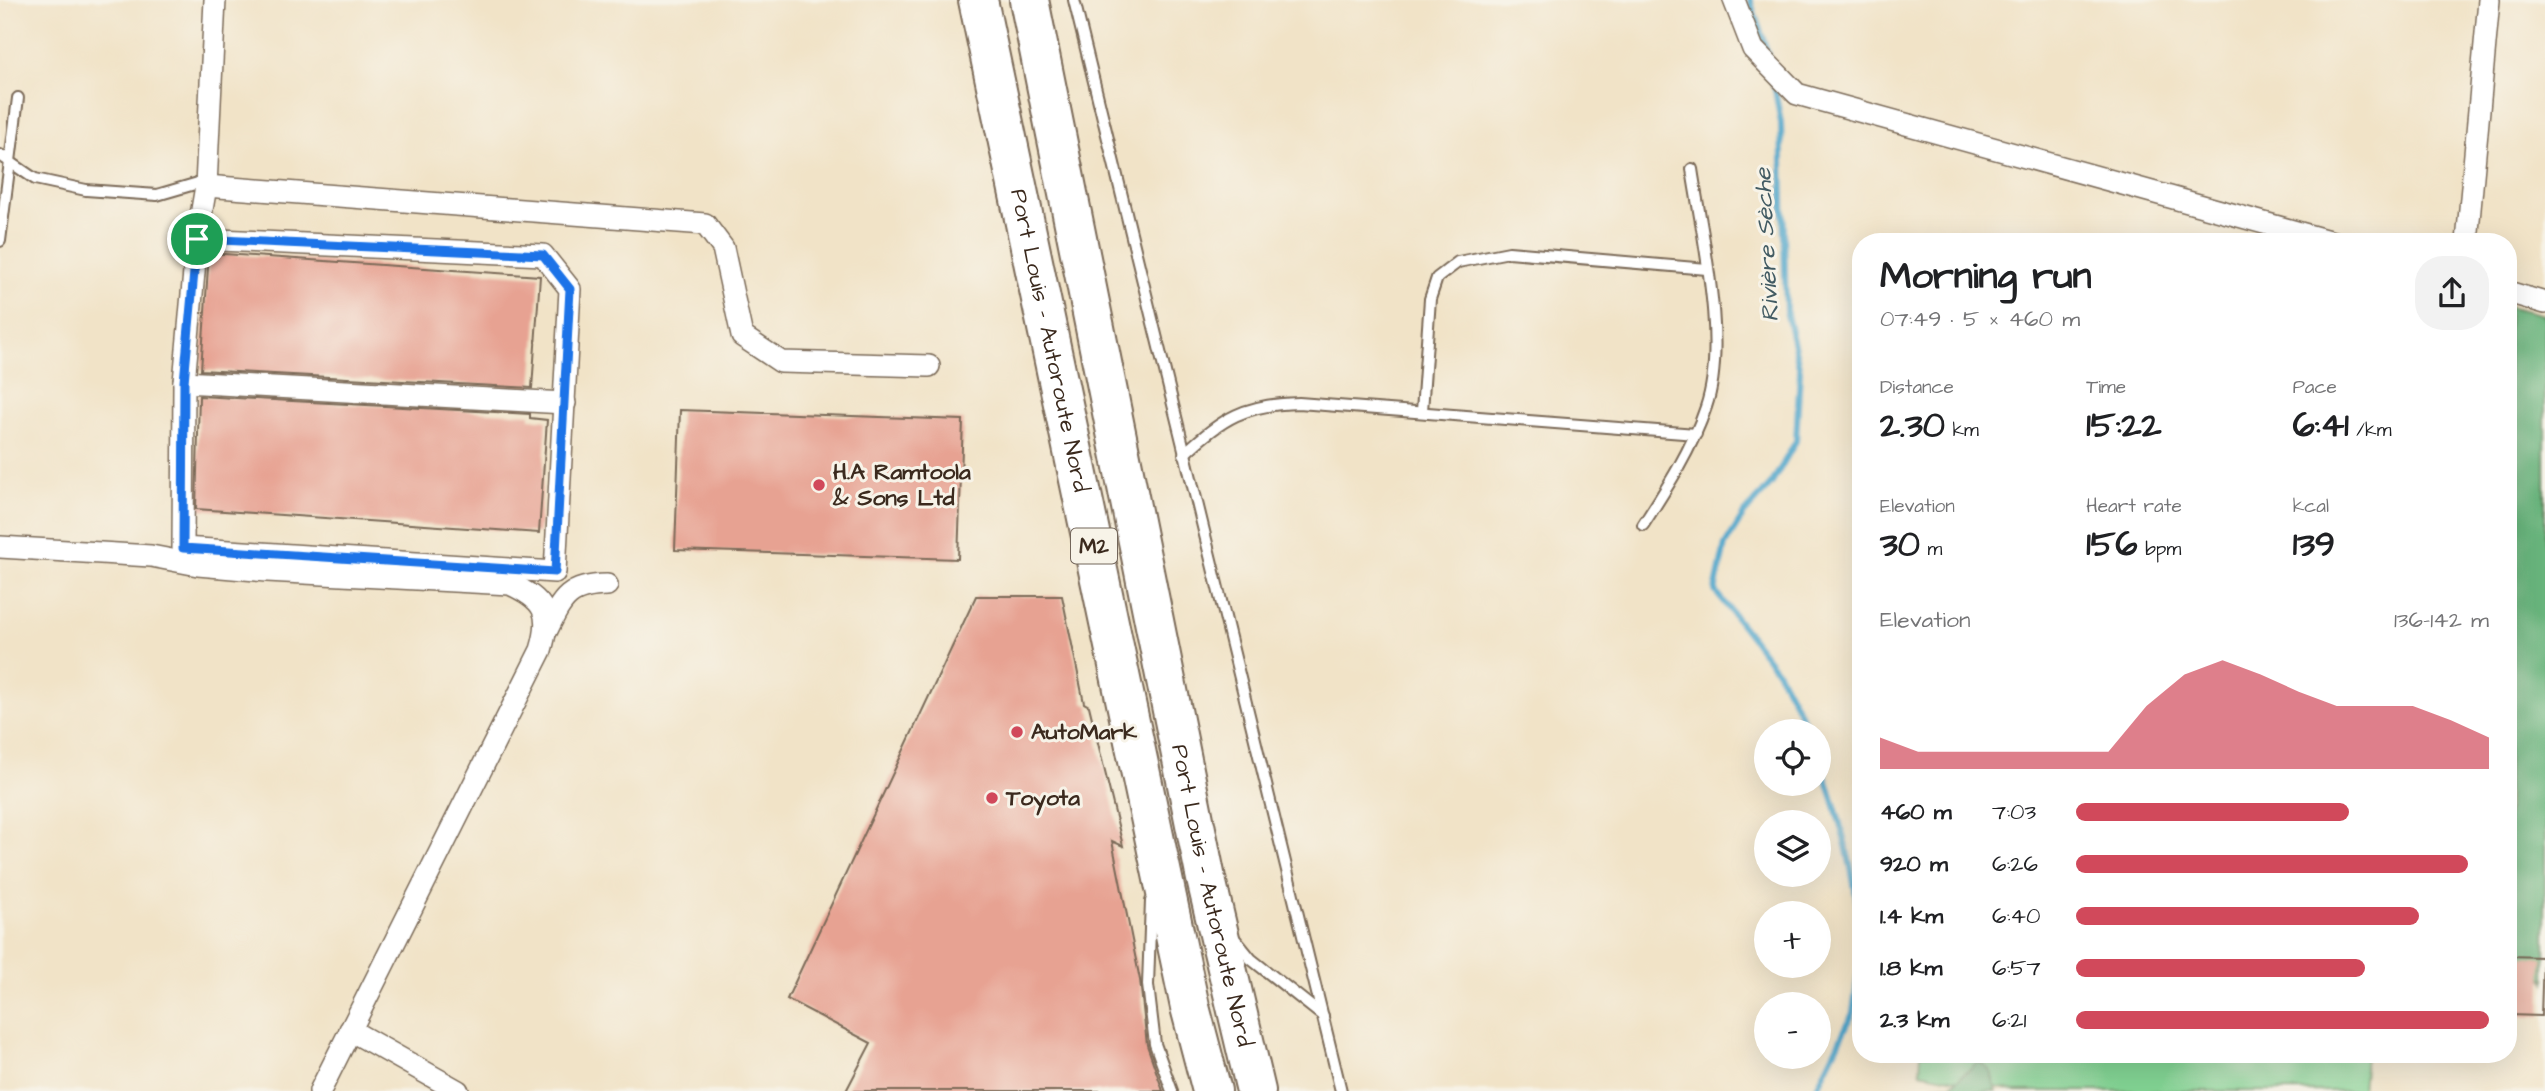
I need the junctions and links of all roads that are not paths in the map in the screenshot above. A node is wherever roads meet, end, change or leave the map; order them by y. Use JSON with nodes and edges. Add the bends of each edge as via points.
{"nodes":[{"id":1,"x":215,"y":0,"type":"edge"},
{"id":2,"x":965,"y":0,"type":"edge"},
{"id":3,"x":978,"y":0,"type":"edge"},
{"id":4,"x":1029,"y":0,"type":"edge"},
{"id":5,"x":1074,"y":0,"type":"edge"},
{"id":6,"x":1734,"y":0,"type":"edge"},
{"id":7,"x":2489,"y":0,"type":"edge"},
{"id":8,"x":998,"y":96,"type":"junction"},
{"id":9,"x":18,"y":98,"type":"dead end"},
{"id":10,"x":5,"y":158,"type":"edge"},
{"id":11,"x":1692,"y":169,"type":"dead end"},
{"id":12,"x":205,"y":184,"type":"junction"},
{"id":13,"x":2300,"y":233,"type":"edge"},
{"id":14,"x":2468,"y":233,"type":"edge"},
{"id":15,"x":197,"y":239,"type":"junction"},
{"id":16,"x":0,"y":241,"type":"edge"},
{"id":17,"x":1707,"y":269,"type":"junction"},
{"id":18,"x":2517,"y":295,"type":"edge"},
{"id":19,"x":2545,"y":303,"type":"edge"},
{"id":20,"x":929,"y":366,"type":"dead end"},
{"id":21,"x":184,"y":382,"type":"junction"},
{"id":22,"x":565,"y":403,"type":"junction"},
{"id":23,"x":1422,"y":411,"type":"junction"},
{"id":24,"x":1696,"y":434,"type":"junction"},
{"id":25,"x":1184,"y":454,"type":"junction"},
{"id":26,"x":1643,"y":525,"type":"dead end"},
{"id":27,"x":0,"y":547,"type":"edge"},
{"id":28,"x":607,"y":585,"type":"dead end"},
{"id":29,"x":547,"y":630,"type":"junction"},
{"id":30,"x":1153,"y":828,"type":"junction"},
{"id":31,"x":1206,"y":878,"type":"junction"},
{"id":32,"x":1152,"y":880,"type":"dead end"},
{"id":33,"x":1151,"y":893,"type":"dead end"},
{"id":34,"x":1323,"y":1016,"type":"junction"},
{"id":35,"x":350,"y":1030,"type":"junction"},
{"id":36,"x":320,"y":1091,"type":"edge"},
{"id":37,"x":458,"y":1091,"type":"edge"},
{"id":38,"x":1172,"y":1091,"type":"edge"},
{"id":39,"x":1212,"y":1091,"type":"edge"},
{"id":40,"x":1256,"y":1091,"type":"edge"},
{"id":41,"x":1341,"y":1091,"type":"edge"}],
"edges":[{"from":1,"to":12,"type":"street"},
{"from":2,"to":8,"type":"lane"},
{"from":3,"to":8,"type":"highway","name":"Port Louis – Autoroute Nord","number":"M2"},
{"from":4,"to":31,"type":"highway","name":"Port Louis – Autoroute Nord","number":"M2"},
{"from":5,"to":25,"type":"lane"},
{"from":6,"to":13,"type":"street","via":[[1753,48],[1797,94]]},
{"from":7,"to":14,"type":"street"},
{"from":8,"to":30,"type":"highway","name":"Port Louis – Autoroute Nord","number":"M2"},
{"from":9,"to":10,"type":"lane"},
{"from":10,"to":12,"type":"lane","via":[[36,179],[86,190],[157,195]]},
{"from":10,"to":16,"type":"lane"},
{"from":11,"to":17,"type":"lane"},
{"from":12,"to":15,"type":"street"},
{"from":12,"to":20,"type":"street","via":[[705,224],[723,248],[742,337],[781,362]]},
{"from":15,"to":21,"type":"street"},
{"from":15,"to":22,"type":"street","via":[[543,255],[570,289]]},
{"from":17,"to":23,"type":"lane","via":[[1509,251],[1458,262],[1437,278],[1430,299]]},
{"from":17,"to":24,"type":"lane","via":[[1713,377]]},
{"from":18,"to":19,"type":"street"},
{"from":21,"to":22,"type":"street"},
{"from":21,"to":22,"type":"street","via":[[183,548],[555,572]]},
{"from":23,"to":24,"type":"lane"},
{"from":23,"to":25,"type":"lane","via":[[1269,404],[1248,408],[1222,422]]},
{"from":24,"to":26,"type":"lane"},
{"from":25,"to":34,"type":"lane"},
{"from":27,"to":29,"type":"street","via":[[151,556],[267,571],[510,584],[538,601],[546,613]]},
{"from":28,"to":29,"type":"street","via":[[570,593]]},
{"from":29,"to":35,"type":"street"},
{"from":30,"to":32,"type":"lane"},
{"from":30,"to":39,"type":"highway","name":"Port Louis – Autoroute Nord","number":"M2"},
{"from":31,"to":34,"type":"lane","via":[[1228,930],[1251,959]]},
{"from":31,"to":40,"type":"highway","name":"Port Louis – Autoroute Nord","number":"M2"},
{"from":33,"to":38,"type":"lane","via":[[1148,985],[1155,1044]]},
{"from":34,"to":41,"type":"lane"},
{"from":35,"to":36,"type":"street"},
{"from":35,"to":37,"type":"street"}]}
